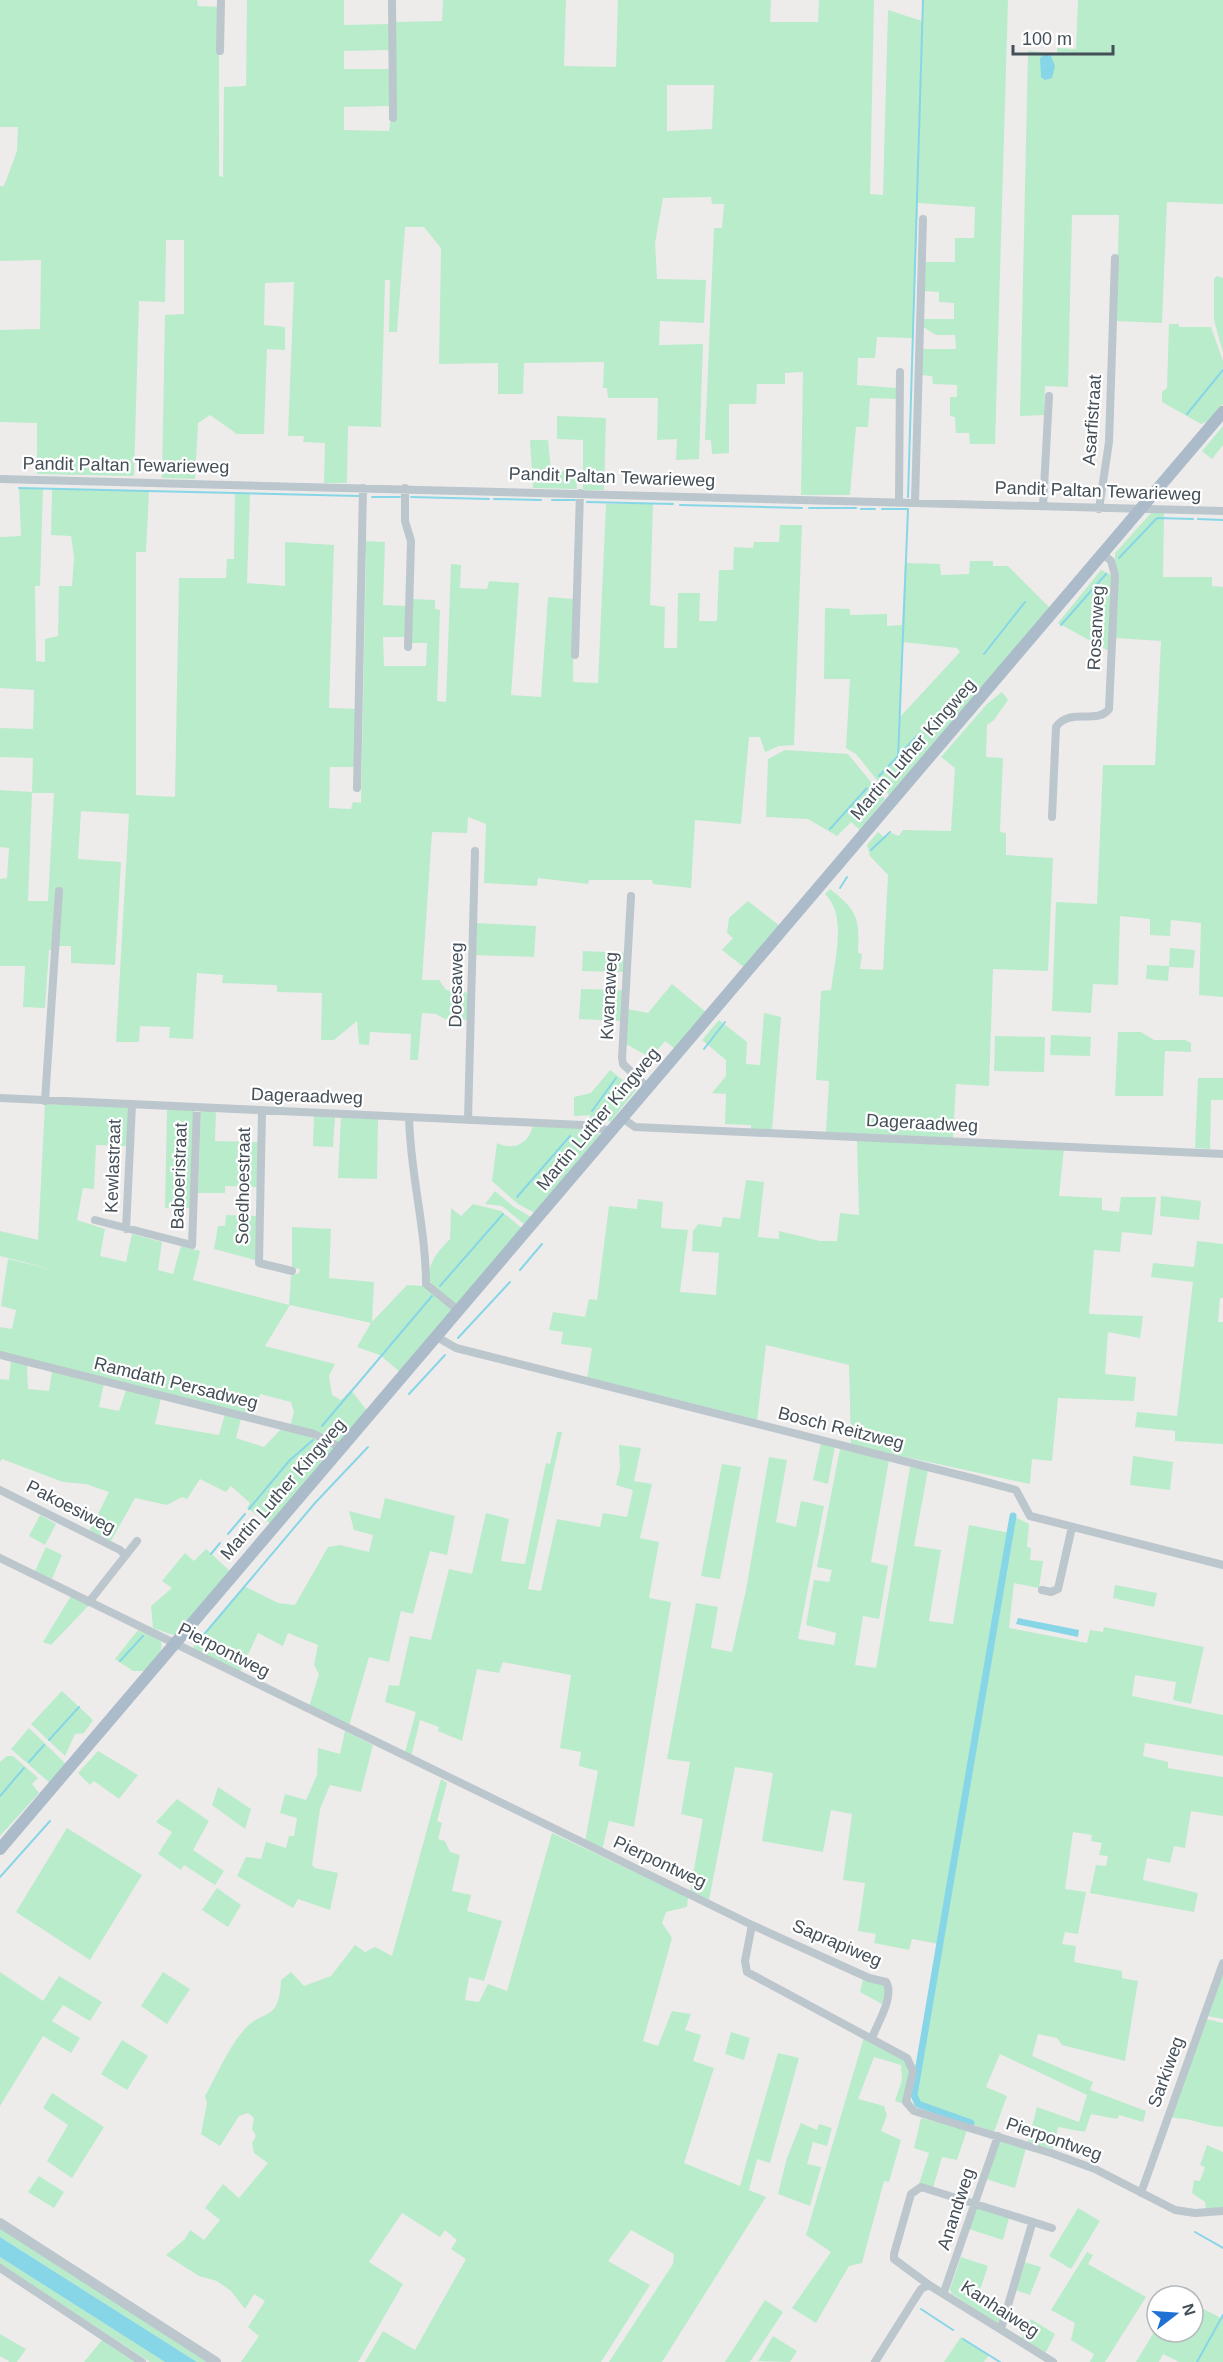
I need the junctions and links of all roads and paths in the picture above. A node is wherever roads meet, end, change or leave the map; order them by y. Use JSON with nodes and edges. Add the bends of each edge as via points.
{"nodes":[{"id":1,"x":221,"y":0,"type":"edge"},
{"id":2,"x":392,"y":0,"type":"edge"},
{"id":3,"x":220,"y":51,"type":"dead end"},
{"id":4,"x":393,"y":118,"type":"dead end"},
{"id":5,"x":923,"y":219,"type":"dead end"},
{"id":6,"x":1115,"y":258,"type":"dead end"},
{"id":7,"x":900,"y":372,"type":"dead end"},
{"id":8,"x":1049,"y":396,"type":"dead end"},
{"id":9,"x":1223,"y":412,"type":"edge"},
{"id":10,"x":0,"y":479,"type":"edge"},
{"id":11,"x":363,"y":488,"type":"junction"},
{"id":12,"x":405,"y":488,"type":"junction"},
{"id":13,"x":580,"y":493,"type":"junction"},
{"id":14,"x":899,"y":501,"type":"junction"},
{"id":15,"x":915,"y":502,"type":"junction"},
{"id":16,"x":1043,"y":506,"type":"junction"},
{"id":17,"x":1099,"y":509,"type":"junction"},
{"id":18,"x":1140,"y":510,"type":"junction"},
{"id":19,"x":1223,"y":511,"type":"edge"},
{"id":20,"x":1103,"y":554,"type":"junction"},
{"id":21,"x":408,"y":647,"type":"dead end"},
{"id":22,"x":575,"y":655,"type":"dead end"},
{"id":23,"x":357,"y":788,"type":"dead end"},
{"id":24,"x":1052,"y":817,"type":"dead end"},
{"id":25,"x":475,"y":850,"type":"dead end"},
{"id":26,"x":59,"y":891,"type":"dead end"},
{"id":27,"x":631,"y":896,"type":"dead end"},
{"id":28,"x":648,"y":1088,"type":"junction"},
{"id":29,"x":0,"y":1098,"type":"edge"},
{"id":30,"x":45,"y":1101,"type":"junction"},
{"id":31,"x":132,"y":1105,"type":"junction"},
{"id":32,"x":197,"y":1108,"type":"junction"},
{"id":33,"x":262,"y":1111,"type":"junction"},
{"id":34,"x":410,"y":1117,"type":"junction"},
{"id":35,"x":622,"y":1118,"type":"junction"},
{"id":36,"x":468,"y":1120,"type":"junction"},
{"id":37,"x":612,"y":1131,"type":"junction"},
{"id":38,"x":1223,"y":1154,"type":"edge"},
{"id":39,"x":95,"y":1221,"type":"dead end"},
{"id":40,"x":126,"y":1230,"type":"junction"},
{"id":41,"x":292,"y":1270,"type":"dead end"},
{"id":42,"x":459,"y":1311,"type":"junction"},
{"id":43,"x":437,"y":1337,"type":"junction"},
{"id":44,"x":0,"y":1355,"type":"edge"},
{"id":45,"x":342,"y":1448,"type":"junction"},
{"id":46,"x":0,"y":1490,"type":"edge"},
{"id":47,"x":1072,"y":1527,"type":"junction"},
{"id":48,"x":137,"y":1541,"type":"dead end"},
{"id":49,"x":125,"y":1555,"type":"junction"},
{"id":50,"x":0,"y":1558,"type":"edge"},
{"id":51,"x":1223,"y":1565,"type":"edge"},
{"id":52,"x":1042,"y":1590,"type":"dead end"},
{"id":53,"x":89,"y":1602,"type":"junction"},
{"id":54,"x":176,"y":1643,"type":"junction"},
{"id":55,"x":0,"y":1849,"type":"edge"},
{"id":56,"x":752,"y":1925,"type":"junction"},
{"id":57,"x":1223,"y":1963,"type":"edge"},
{"id":58,"x":872,"y":2038,"type":"junction"},
{"id":59,"x":998,"y":2136,"type":"junction"},
{"id":60,"x":1141,"y":2193,"type":"junction"},
{"id":61,"x":974,"y":2203,"type":"junction"},
{"id":62,"x":1223,"y":2211,"type":"edge"},
{"id":63,"x":0,"y":2223,"type":"edge"},
{"id":64,"x":1032,"y":2224,"type":"junction"},
{"id":65,"x":1052,"y":2228,"type":"dead end"},
{"id":66,"x":0,"y":2268,"type":"edge"},
{"id":67,"x":929,"y":2285,"type":"junction"},
{"id":68,"x":944,"y":2292,"type":"junction"},
{"id":69,"x":1001,"y":2329,"type":"junction"},
{"id":70,"x":142,"y":2362,"type":"edge"},
{"id":71,"x":216,"y":2362,"type":"edge"},
{"id":72,"x":875,"y":2362,"type":"edge"},
{"id":73,"x":1053,"y":2362,"type":"edge"}],
"edges":[{"from":1,"to":3,"type":"street"},
{"from":2,"to":4,"type":"street"},
{"from":5,"to":15,"type":"street"},
{"from":6,"to":17,"type":"street","name":"Asarfistraat","via":[[1109,442]]},
{"from":7,"to":14,"type":"street"},
{"from":8,"to":16,"type":"street"},
{"from":9,"to":18,"type":"main road","name":"Martin Luther Kingweg"},
{"from":10,"to":11,"type":"street","name":"Pandit Paltan Tewarieweg"},
{"from":11,"to":12,"type":"street","name":"Pandit Paltan Tewarieweg"},
{"from":11,"to":23,"type":"street"},
{"from":12,"to":13,"type":"street","name":"Pandit Paltan Tewarieweg"},
{"from":12,"to":21,"type":"street","via":[[405,521],[411,541]]},
{"from":13,"to":14,"type":"street","name":"Pandit Paltan Tewarieweg"},
{"from":13,"to":22,"type":"street"},
{"from":14,"to":15,"type":"street","name":"Pandit Paltan Tewarieweg"},
{"from":15,"to":16,"type":"street","name":"Pandit Paltan Tewarieweg"},
{"from":16,"to":17,"type":"street","name":"Pandit Paltan Tewarieweg"},
{"from":17,"to":18,"type":"street","name":"Pandit Paltan Tewarieweg"},
{"from":18,"to":19,"type":"street","name":"Pandit Paltan Tewarieweg"},
{"from":18,"to":20,"type":"main road","name":"Martin Luther Kingweg"},
{"from":20,"to":24,"type":"street","name":"Rosanweg","via":[[1111,561],[1115,574],[1109,709],[1100,715],[1069,717],[1056,727]]},
{"from":20,"to":28,"type":"main road","name":"Martin Luther Kingweg"},
{"from":25,"to":36,"type":"street","name":"Doesaweg"},
{"from":26,"to":30,"type":"street"},
{"from":27,"to":28,"type":"street","name":"Kwanaweg","via":[[622,1058],[623,1064]]},
{"from":28,"to":35,"type":"main road","name":"Martin Luther Kingweg"},
{"from":29,"to":30,"type":"street","name":"Dageraadweg"},
{"from":30,"to":31,"type":"street","name":"Dageraadweg"},
{"from":31,"to":32,"type":"street","name":"Dageraadweg"},
{"from":31,"to":40,"type":"street","name":"Kewlastraat"},
{"from":32,"to":33,"type":"street","name":"Dageraadweg"},
{"from":32,"to":40,"type":"street","name":"Baboeristraat","via":[[192,1245]]},
{"from":33,"to":34,"type":"street","name":"Dageraadweg"},
{"from":33,"to":41,"type":"street","name":"Soedhoestraat","via":[[259,1263]]},
{"from":34,"to":36,"type":"street","name":"Dageraadweg"},
{"from":34,"to":42,"type":"street","via":[[426,1284]]},
{"from":35,"to":37,"type":"main road","name":"Martin Luther Kingweg"},
{"from":35,"to":38,"type":"street","name":"Dageraadweg","via":[[635,1127]]},
{"from":36,"to":37,"type":"street","name":"Dageraadweg","via":[[582,1125]]},
{"from":37,"to":42,"type":"main road","name":"Martin Luther Kingweg"},
{"from":39,"to":40,"type":"street"},
{"from":42,"to":43,"type":"main road","name":"Martin Luther Kingweg"},
{"from":43,"to":45,"type":"main road","name":"Martin Luther Kingweg"},
{"from":43,"to":47,"type":"street","name":"Bosch Reitzweg","via":[[456,1348],[1016,1490],[1030,1516]]},
{"from":44,"to":45,"type":"street","name":"Ramdath Persadweg","via":[[314,1434]]},
{"from":45,"to":54,"type":"main road","name":"Martin Luther Kingweg"},
{"from":46,"to":49,"type":"street","name":"Pakoesiweg"},
{"from":47,"to":51,"type":"street","name":"Bosch Reitzweg"},
{"from":47,"to":52,"type":"street","via":[[1058,1589]]},
{"from":48,"to":49,"type":"street"},
{"from":49,"to":53,"type":"street"},
{"from":50,"to":53,"type":"street","name":"Pierpontweg"},
{"from":53,"to":54,"type":"street","name":"Pierpontweg"},
{"from":54,"to":55,"type":"main road","name":"Martin Luther Kingweg"},
{"from":54,"to":56,"type":"street","name":"Pierpontweg"},
{"from":56,"to":58,"type":"street","name":"Pierpontweg","via":[[745,1961],[751,1977]]},
{"from":56,"to":58,"type":"street","name":"Saprapiweg","via":[[886,1982],[888,1997]]},
{"from":57,"to":60,"type":"street","name":"Sarkiweg"},
{"from":58,"to":59,"type":"street","name":"Pierpontweg","via":[[900,2053],[911,2064],[908,2108]]},
{"from":59,"to":60,"type":"street","name":"Pierpontweg","via":[[1095,2169]]},
{"from":59,"to":61,"type":"street","name":"Anandweg"},
{"from":60,"to":62,"type":"street","name":"Pierpontweg","via":[[1184,2212]]},
{"from":61,"to":64,"type":"street"},
{"from":61,"to":67,"type":"street","name":"Kanhaiweg","via":[[921,2187],[910,2194],[894,2259]]},
{"from":61,"to":68,"type":"street","name":"Anandweg"},
{"from":63,"to":71,"type":"street"},
{"from":64,"to":65,"type":"street"},
{"from":64,"to":69,"type":"street"},
{"from":66,"to":70,"type":"street"},
{"from":67,"to":68,"type":"street","name":"Kanhaiweg"},
{"from":67,"to":72,"type":"street","via":[[921,2289]]},
{"from":68,"to":69,"type":"street","name":"Kanhaiweg"},
{"from":69,"to":73,"type":"street","name":"Kanhaiweg"}]}
